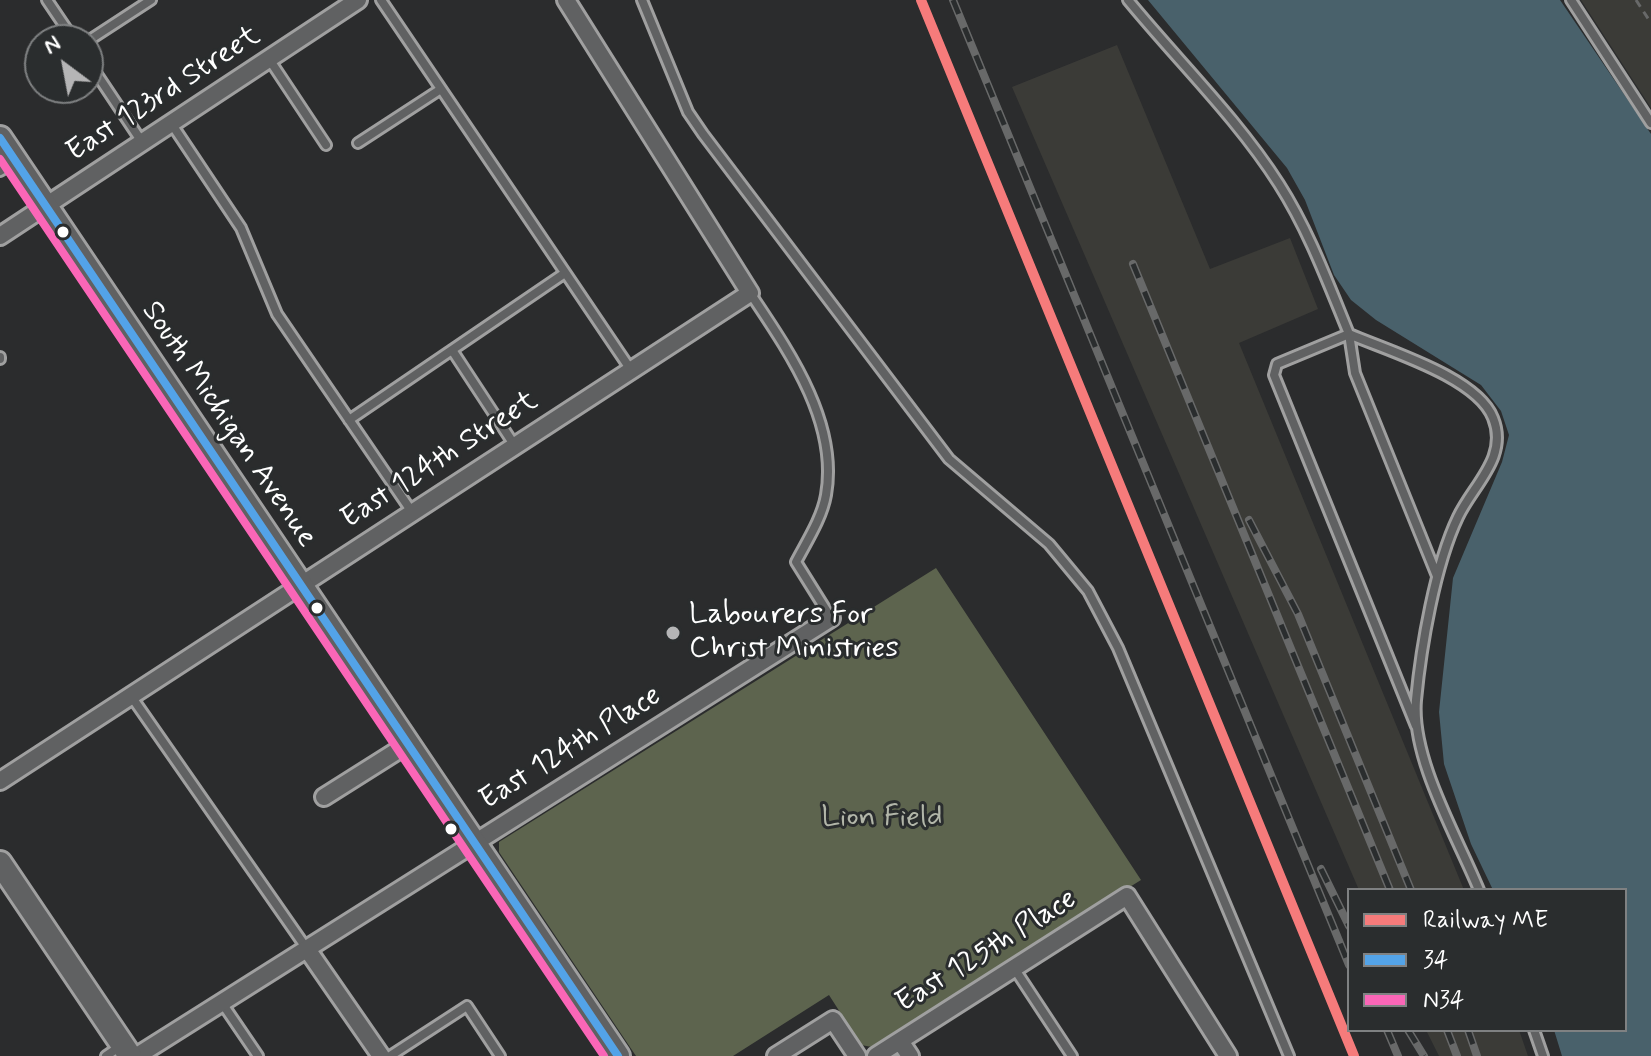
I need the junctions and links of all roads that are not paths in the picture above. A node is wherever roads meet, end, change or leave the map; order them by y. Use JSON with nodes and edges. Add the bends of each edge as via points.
{"nodes":[{"id":1,"x":47,"y":0,"type":"edge"},
{"id":2,"x":151,"y":0,"type":"edge"},
{"id":3,"x":358,"y":0,"type":"edge"},
{"id":4,"x":381,"y":0,"type":"edge"},
{"id":5,"x":566,"y":0,"type":"edge"},
{"id":6,"x":642,"y":0,"type":"edge"},
{"id":7,"x":1128,"y":0,"type":"edge"},
{"id":8,"x":1571,"y":0,"type":"edge"},
{"id":9,"x":63,"y":24,"type":"edge"},
{"id":10,"x":104,"y":31,"type":"edge"},
{"id":11,"x":269,"y":59,"type":"junction"},
{"id":12,"x":104,"y":85,"type":"edge"},
{"id":13,"x":441,"y":89,"type":"junction"},
{"id":14,"x":171,"y":123,"type":"junction"},
{"id":15,"x":1651,"y":123,"type":"edge"},
{"id":16,"x":0,"y":138,"type":"edge"},
{"id":17,"x":143,"y":142,"type":"junction"},
{"id":18,"x":358,"y":143,"type":"dead end"},
{"id":19,"x":326,"y":145,"type":"dead end"},
{"id":20,"x":8,"y":166,"type":"edge"},
{"id":21,"x":45,"y":207,"type":"junction"},
{"id":22,"x":0,"y":236,"type":"edge"},
{"id":23,"x":565,"y":273,"type":"junction"},
{"id":24,"x":750,"y":293,"type":"junction"},
{"id":25,"x":1349,"y":334,"type":"junction"},
{"id":26,"x":452,"y":350,"type":"junction"},
{"id":27,"x":631,"y":370,"type":"junction"},
{"id":28,"x":349,"y":420,"type":"junction"},
{"id":29,"x":515,"y":446,"type":"junction"},
{"id":30,"x":413,"y":513,"type":"junction"},
{"id":31,"x":1438,"y":576,"type":"junction"},
{"id":32,"x":300,"y":585,"type":"junction"},
{"id":33,"x":831,"y":618,"type":"joint"},
{"id":34,"x":131,"y":695,"type":"junction"},
{"id":35,"x":1420,"y":736,"type":"junction"},
{"id":36,"x":408,"y":744,"type":"junction"},
{"id":37,"x":0,"y":781,"type":"edge"},
{"id":38,"x":324,"y":797,"type":"dead end"},
{"id":39,"x":475,"y":843,"type":"junction"},
{"id":40,"x":0,"y":863,"type":"edge"},
{"id":41,"x":1478,"y":888,"type":"edge"},
{"id":42,"x":307,"y":949,"type":"junction"},
{"id":43,"x":1014,"y":968,"type":"junction"},
{"id":44,"x":222,"y":1003,"type":"junction"},
{"id":45,"x":1535,"y":1032,"type":"edge"},
{"id":46,"x":900,"y":1041,"type":"junction"},
{"id":47,"x":124,"y":1053,"type":"edge"},
{"id":48,"x":258,"y":1056,"type":"edge"},
{"id":49,"x":381,"y":1056,"type":"edge"},
{"id":50,"x":390,"y":1056,"type":"edge"},
{"id":51,"x":500,"y":1056,"type":"edge"},
{"id":52,"x":618,"y":1056,"type":"edge"},
{"id":53,"x":776,"y":1056,"type":"edge"},
{"id":54,"x":857,"y":1056,"type":"edge"},
{"id":55,"x":876,"y":1056,"type":"edge"},
{"id":56,"x":910,"y":1056,"type":"edge"},
{"id":57,"x":1072,"y":1056,"type":"edge"},
{"id":58,"x":1228,"y":1056,"type":"edge"},
{"id":59,"x":1289,"y":1056,"type":"edge"},
{"id":60,"x":1543,"y":1056,"type":"edge"}],
"edges":[{"from":1,"to":9,"type":"lane"},
{"from":2,"to":10,"type":"lane"},
{"from":3,"to":11,"type":"street","name":"East 123rd Street"},
{"from":4,"to":13,"type":"lane"},
{"from":5,"to":24,"type":"street"},
{"from":6,"to":59,"type":"lane","via":[[688,112],[722,160],[949,459],[1049,544],[1088,591],[1118,648]]},
{"from":7,"to":25,"type":"lane","via":[[1280,185],[1302,222]]},
{"from":8,"to":15,"type":"lane"},
{"from":11,"to":14,"type":"street","name":"East 123rd Street"},
{"from":11,"to":19,"type":"lane"},
{"from":12,"to":17,"type":"lane"},
{"from":13,"to":18,"type":"lane"},
{"from":13,"to":23,"type":"lane"},
{"from":14,"to":17,"type":"street","name":"East 123rd Street"},
{"from":14,"to":28,"type":"lane","via":[[241,228],[277,314]]},
{"from":16,"to":20,"type":"main road","name":"South Michigan Avenue"},
{"from":17,"to":21,"type":"street","name":"East 123rd Street"},
{"from":20,"to":21,"type":"main road","name":"South Michigan Avenue"},
{"from":21,"to":22,"type":"street","name":"East 123rd Street"},
{"from":21,"to":32,"type":"main road","name":"South Michigan Avenue"},
{"from":23,"to":26,"type":"lane"},
{"from":23,"to":27,"type":"lane"},
{"from":24,"to":27,"type":"street","name":"East 124th Street"},
{"from":24,"to":33,"type":"lane","via":[[799,366],[818,415],[826,495],[796,562]]},
{"from":25,"to":31,"type":"lane","via":[[1355,373]]},
{"from":25,"to":31,"type":"lane","via":[[1451,379],[1480,398],[1493,418],[1499,442],[1488,470],[1459,512]]},
{"from":25,"to":35,"type":"lane","via":[[1277,364],[1274,375]]},
{"from":26,"to":28,"type":"lane"},
{"from":26,"to":29,"type":"lane"},
{"from":27,"to":29,"type":"street","name":"East 124th Street"},
{"from":28,"to":30,"type":"lane"},
{"from":29,"to":30,"type":"street","name":"East 124th Street"},
{"from":30,"to":32,"type":"street","name":"East 124th Street"},
{"from":31,"to":35,"type":"lane","via":[[1416,703]]},
{"from":32,"to":34,"type":"street","name":"East 124th Street"},
{"from":32,"to":36,"type":"main road","name":"South Michigan Avenue"},
{"from":33,"to":39,"type":"street","name":"East 124th Place"},
{"from":34,"to":37,"type":"street","name":"East 124th Street"},
{"from":34,"to":42,"type":"lane"},
{"from":35,"to":41,"type":"lane","via":[[1429,773]]},
{"from":36,"to":38,"type":"street"},
{"from":36,"to":39,"type":"main road","name":"South Michigan Avenue"},
{"from":39,"to":42,"type":"street","name":"East 124th Place"},
{"from":39,"to":52,"type":"main road","name":"South Michigan Avenue"},
{"from":40,"to":47,"type":"main road"},
{"from":42,"to":44,"type":"street","name":"East 124th Place"},
{"from":42,"to":49,"type":"street"},
{"from":43,"to":46,"type":"street","name":"East 125th Place"},
{"from":43,"to":57,"type":"lane"},
{"from":43,"to":58,"type":"street","name":"East 125th Place","via":[[1127,896]]},
{"from":44,"to":47,"type":"street","name":"East 124th Place"},
{"from":44,"to":48,"type":"lane"},
{"from":45,"to":60,"type":"lane"},
{"from":46,"to":55,"type":"street","name":"East 125th Place"},
{"from":46,"to":56,"type":"street"},
{"from":50,"to":51,"type":"lane","via":[[467,1006]]},
{"from":53,"to":54,"type":"street","via":[[833,1020]]}]}
